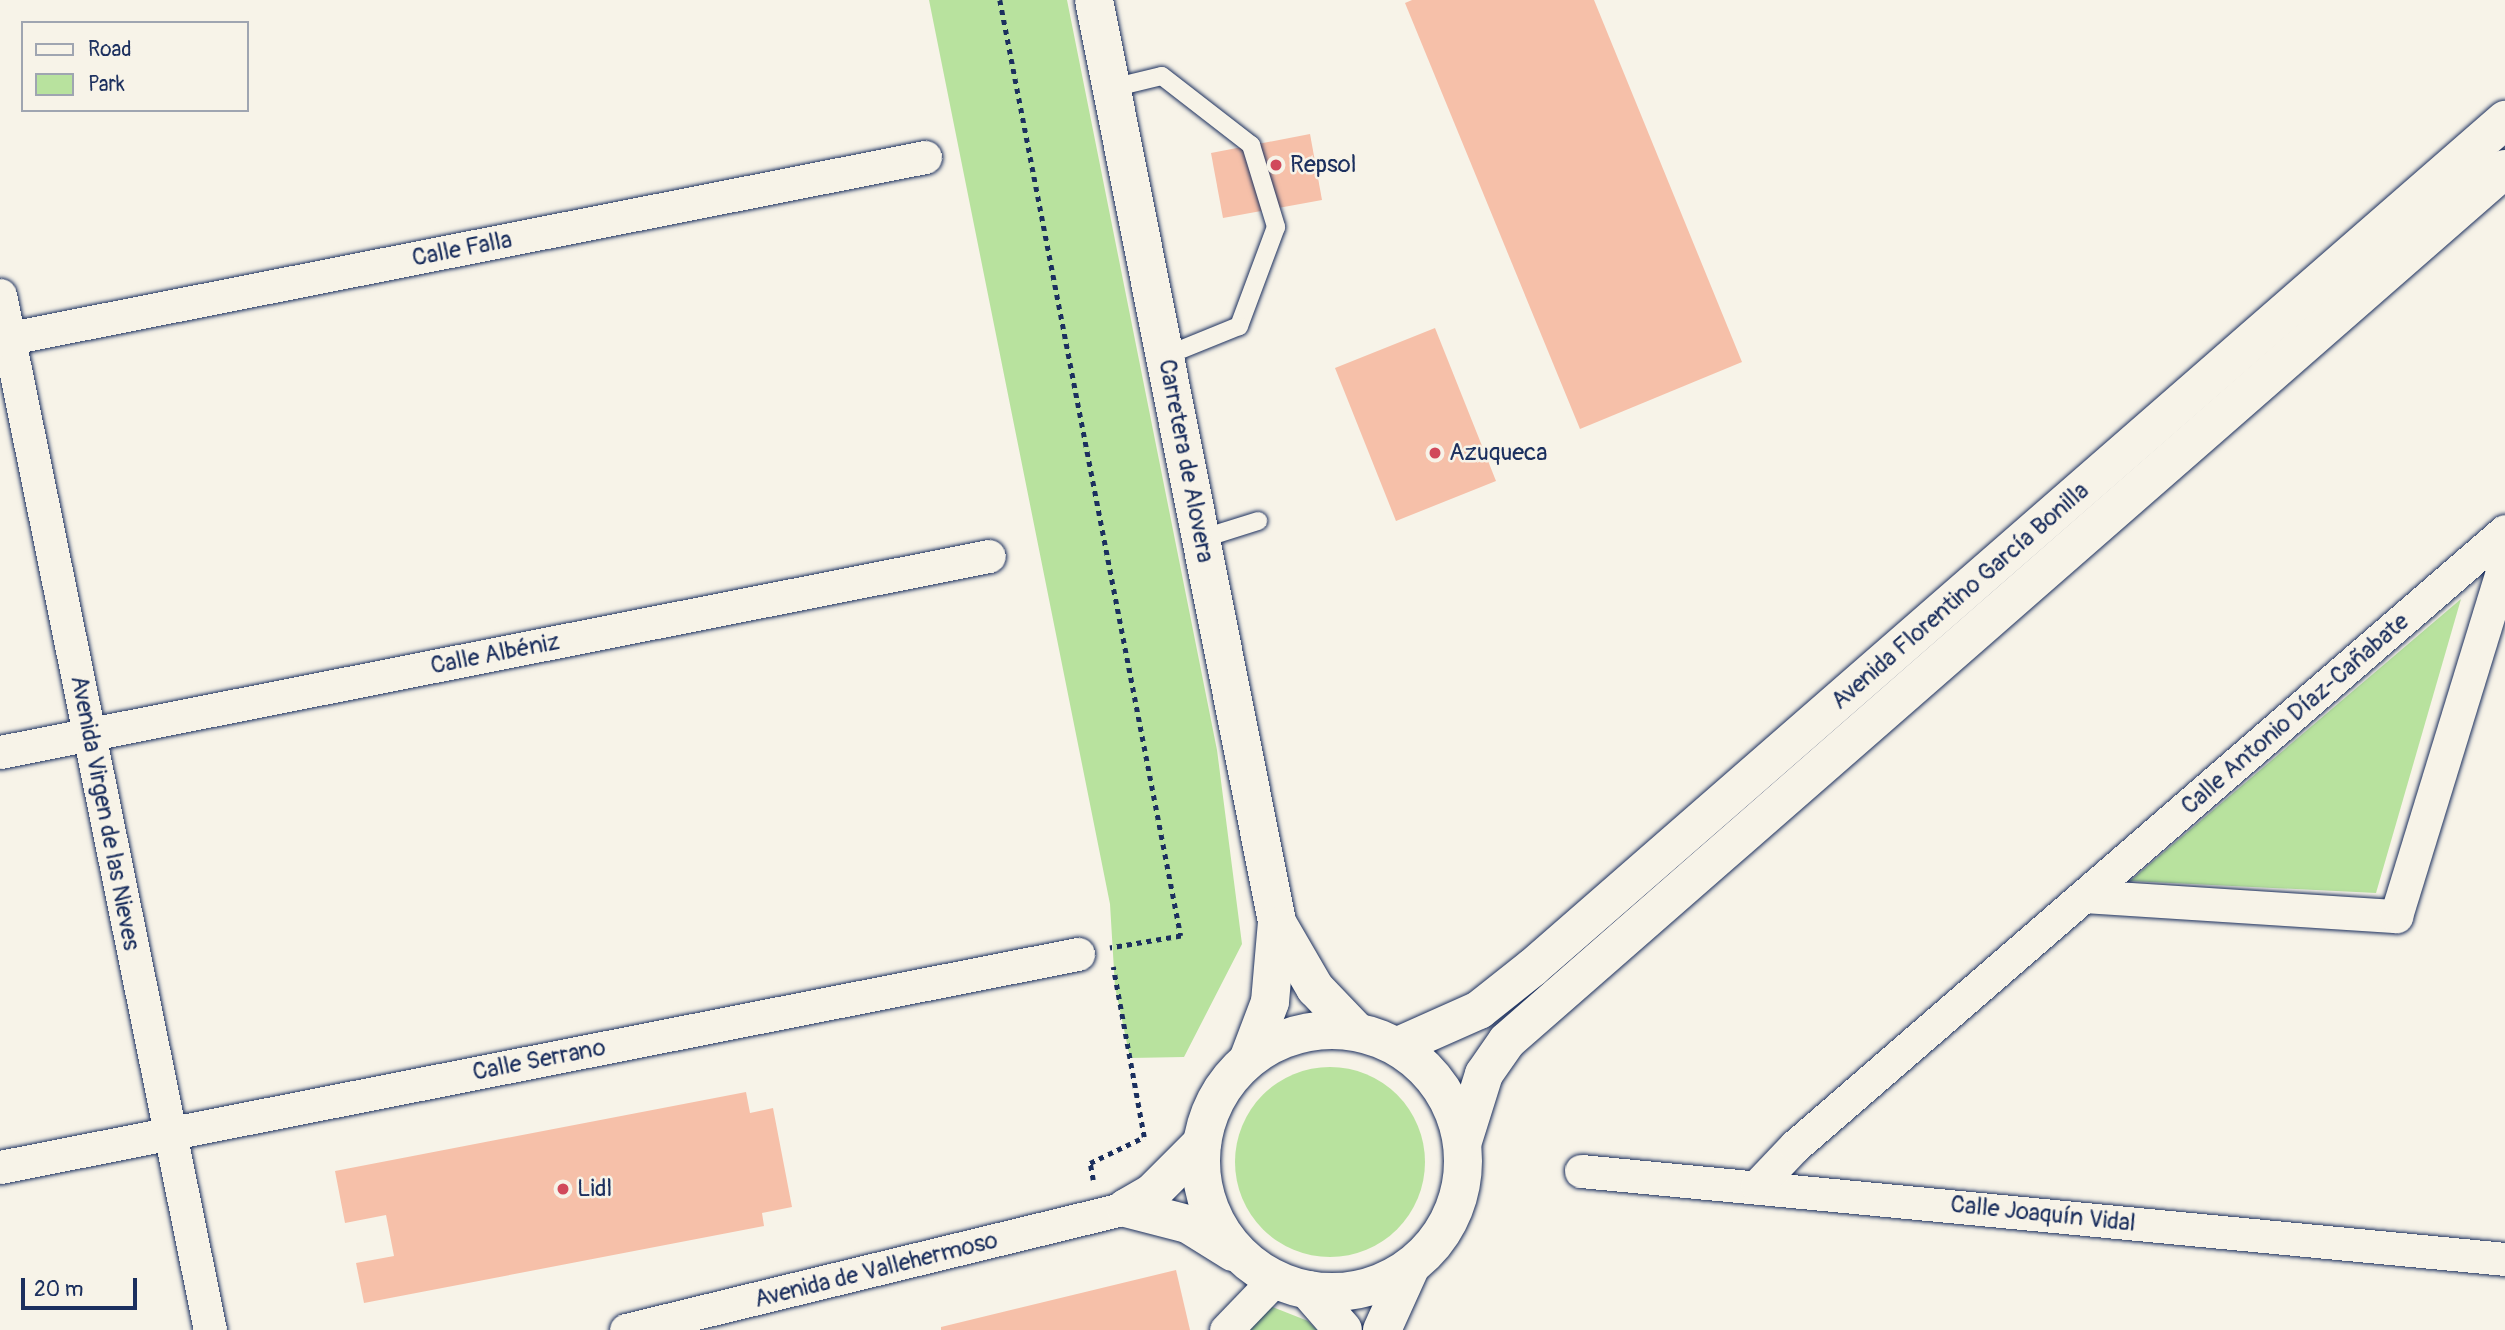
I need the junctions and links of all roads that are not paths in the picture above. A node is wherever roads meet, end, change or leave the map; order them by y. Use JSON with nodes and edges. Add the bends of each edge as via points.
{"nodes":[{"id":1,"x":1094,"y":0,"type":"edge"},
{"id":2,"x":1112,"y":88,"type":"junction"},
{"id":3,"x":2505,"y":120,"type":"edge"},
{"id":4,"x":925,"y":158,"type":"dead end"},
{"id":5,"x":2505,"y":169,"type":"edge"},
{"id":6,"x":0,"y":295,"type":"edge"},
{"id":7,"x":4,"y":339,"type":"edge"},
{"id":8,"x":1165,"y":356,"type":"junction"},
{"id":9,"x":1258,"y":521,"type":"dead end"},
{"id":10,"x":2505,"y":531,"type":"edge"},
{"id":11,"x":1201,"y":539,"type":"junction"},
{"id":12,"x":989,"y":556,"type":"dead end"},
{"id":13,"x":2505,"y":561,"type":"edge"},
{"id":14,"x":89,"y":734,"type":"junction"},
{"id":15,"x":0,"y":752,"type":"edge"},
{"id":16,"x":2085,"y":896,"type":"junction"},
{"id":17,"x":1277,"y":922,"type":"junction"},
{"id":18,"x":1078,"y":954,"type":"dead end"},
{"id":19,"x":1356,"y":1031,"type":"junction"},
{"id":20,"x":1398,"y":1046,"type":"junction"},
{"id":21,"x":1248,"y":1060,"type":"junction"},
{"id":22,"x":170,"y":1133,"type":"junction"},
{"id":23,"x":1463,"y":1141,"type":"junction"},
{"id":24,"x":1202,"y":1143,"type":"junction"},
{"id":25,"x":0,"y":1167,"type":"edge"},
{"id":26,"x":1581,"y":1171,"type":"dead end"},
{"id":27,"x":1757,"y":1186,"type":"junction"},
{"id":28,"x":1110,"y":1199,"type":"junction"},
{"id":29,"x":1244,"y":1258,"type":"junction"},
{"id":30,"x":2505,"y":1259,"type":"edge"},
{"id":31,"x":1411,"y":1266,"type":"junction"},
{"id":32,"x":1291,"y":1285,"type":"junction"},
{"id":33,"x":210,"y":1330,"type":"edge"},
{"id":34,"x":626,"y":1330,"type":"edge"},
{"id":35,"x":1226,"y":1330,"type":"edge"},
{"id":36,"x":1343,"y":1330,"type":"edge"},
{"id":37,"x":1382,"y":1330,"type":"edge"}],
"edges":[{"from":1,"to":2,"type":"street","name":"Carretera de Alovera"},
{"from":2,"to":8,"type":"street","name":"Carretera de Alovera"},
{"from":2,"to":8,"type":"lane","via":[[1162,76],[1251,145],[1276,227],[1238,326]]},
{"from":3,"to":20,"type":"street","name":"Avenida Florentino García Bonilla","via":[[1532,968],[1479,1010]]},
{"from":4,"to":7,"type":"street","name":"Calle Falla"},
{"from":5,"to":23,"type":"street","name":"Avenida Florentino García Bonilla","via":[[1507,1041],[1484,1074]]},
{"from":6,"to":7,"type":"street","name":"Avenida Virgen de las Nieves"},
{"from":7,"to":14,"type":"street","name":"Avenida Virgen de las Nieves"},
{"from":8,"to":11,"type":"street","name":"Carretera de Alovera"},
{"from":9,"to":11,"type":"lane"},
{"from":10,"to":16,"type":"street","name":"Calle Antonio Díaz-Cañabate"},
{"from":11,"to":17,"type":"street","name":"Carretera de Alovera"},
{"from":12,"to":14,"type":"street","name":"Calle Albéniz"},
{"from":13,"to":16,"type":"street","via":[[2396,916]]},
{"from":14,"to":15,"type":"street","name":"Calle Albéniz"},
{"from":14,"to":22,"type":"street","name":"Avenida Virgen de las Nieves"},
{"from":16,"to":27,"type":"street","name":"Calle Antonio Díaz-Cañabate","via":[[1795,1146]]},
{"from":17,"to":19,"type":"street","name":"Carretera de Alovera","via":[[1308,979]]},
{"from":17,"to":21,"type":"street","name":"Carretera de Alovera","via":[[1270,1002]]},
{"from":18,"to":22,"type":"street","name":"Calle Serrano"},
{"from":19,"to":20,"type":"street"},
{"from":19,"to":21,"type":"street","via":[[1293,1037]]},
{"from":20,"to":23,"type":"street","via":[[1429,1071],[1451,1103]]},
{"from":21,"to":24,"type":"street","via":[[1210,1111]]},
{"from":22,"to":25,"type":"street","name":"Calle Serrano"},
{"from":22,"to":33,"type":"street","name":"Avenida Virgen de las Nieves"},
{"from":23,"to":31,"type":"street","via":[[1454,1210]]},
{"from":24,"to":28,"type":"street","name":"Avenida de Vallehermoso","via":[[1152,1193]]},
{"from":24,"to":29,"type":"street","via":[[1203,1185],[1217,1225]]},
{"from":26,"to":27,"type":"street","name":"Calle Joaquín Vidal"},
{"from":27,"to":30,"type":"street","name":"Calle Joaquín Vidal"},
{"from":28,"to":29,"type":"street","name":"Avenida de Vallehermoso","via":[[1188,1224]]},
{"from":28,"to":34,"type":"street","name":"Avenida de Vallehermoso"},
{"from":29,"to":32,"type":"street"},
{"from":31,"to":32,"type":"street","via":[[1344,1292]]},
{"from":31,"to":37,"type":"street"},
{"from":32,"to":35,"type":"street"},
{"from":32,"to":36,"type":"street"}]}
